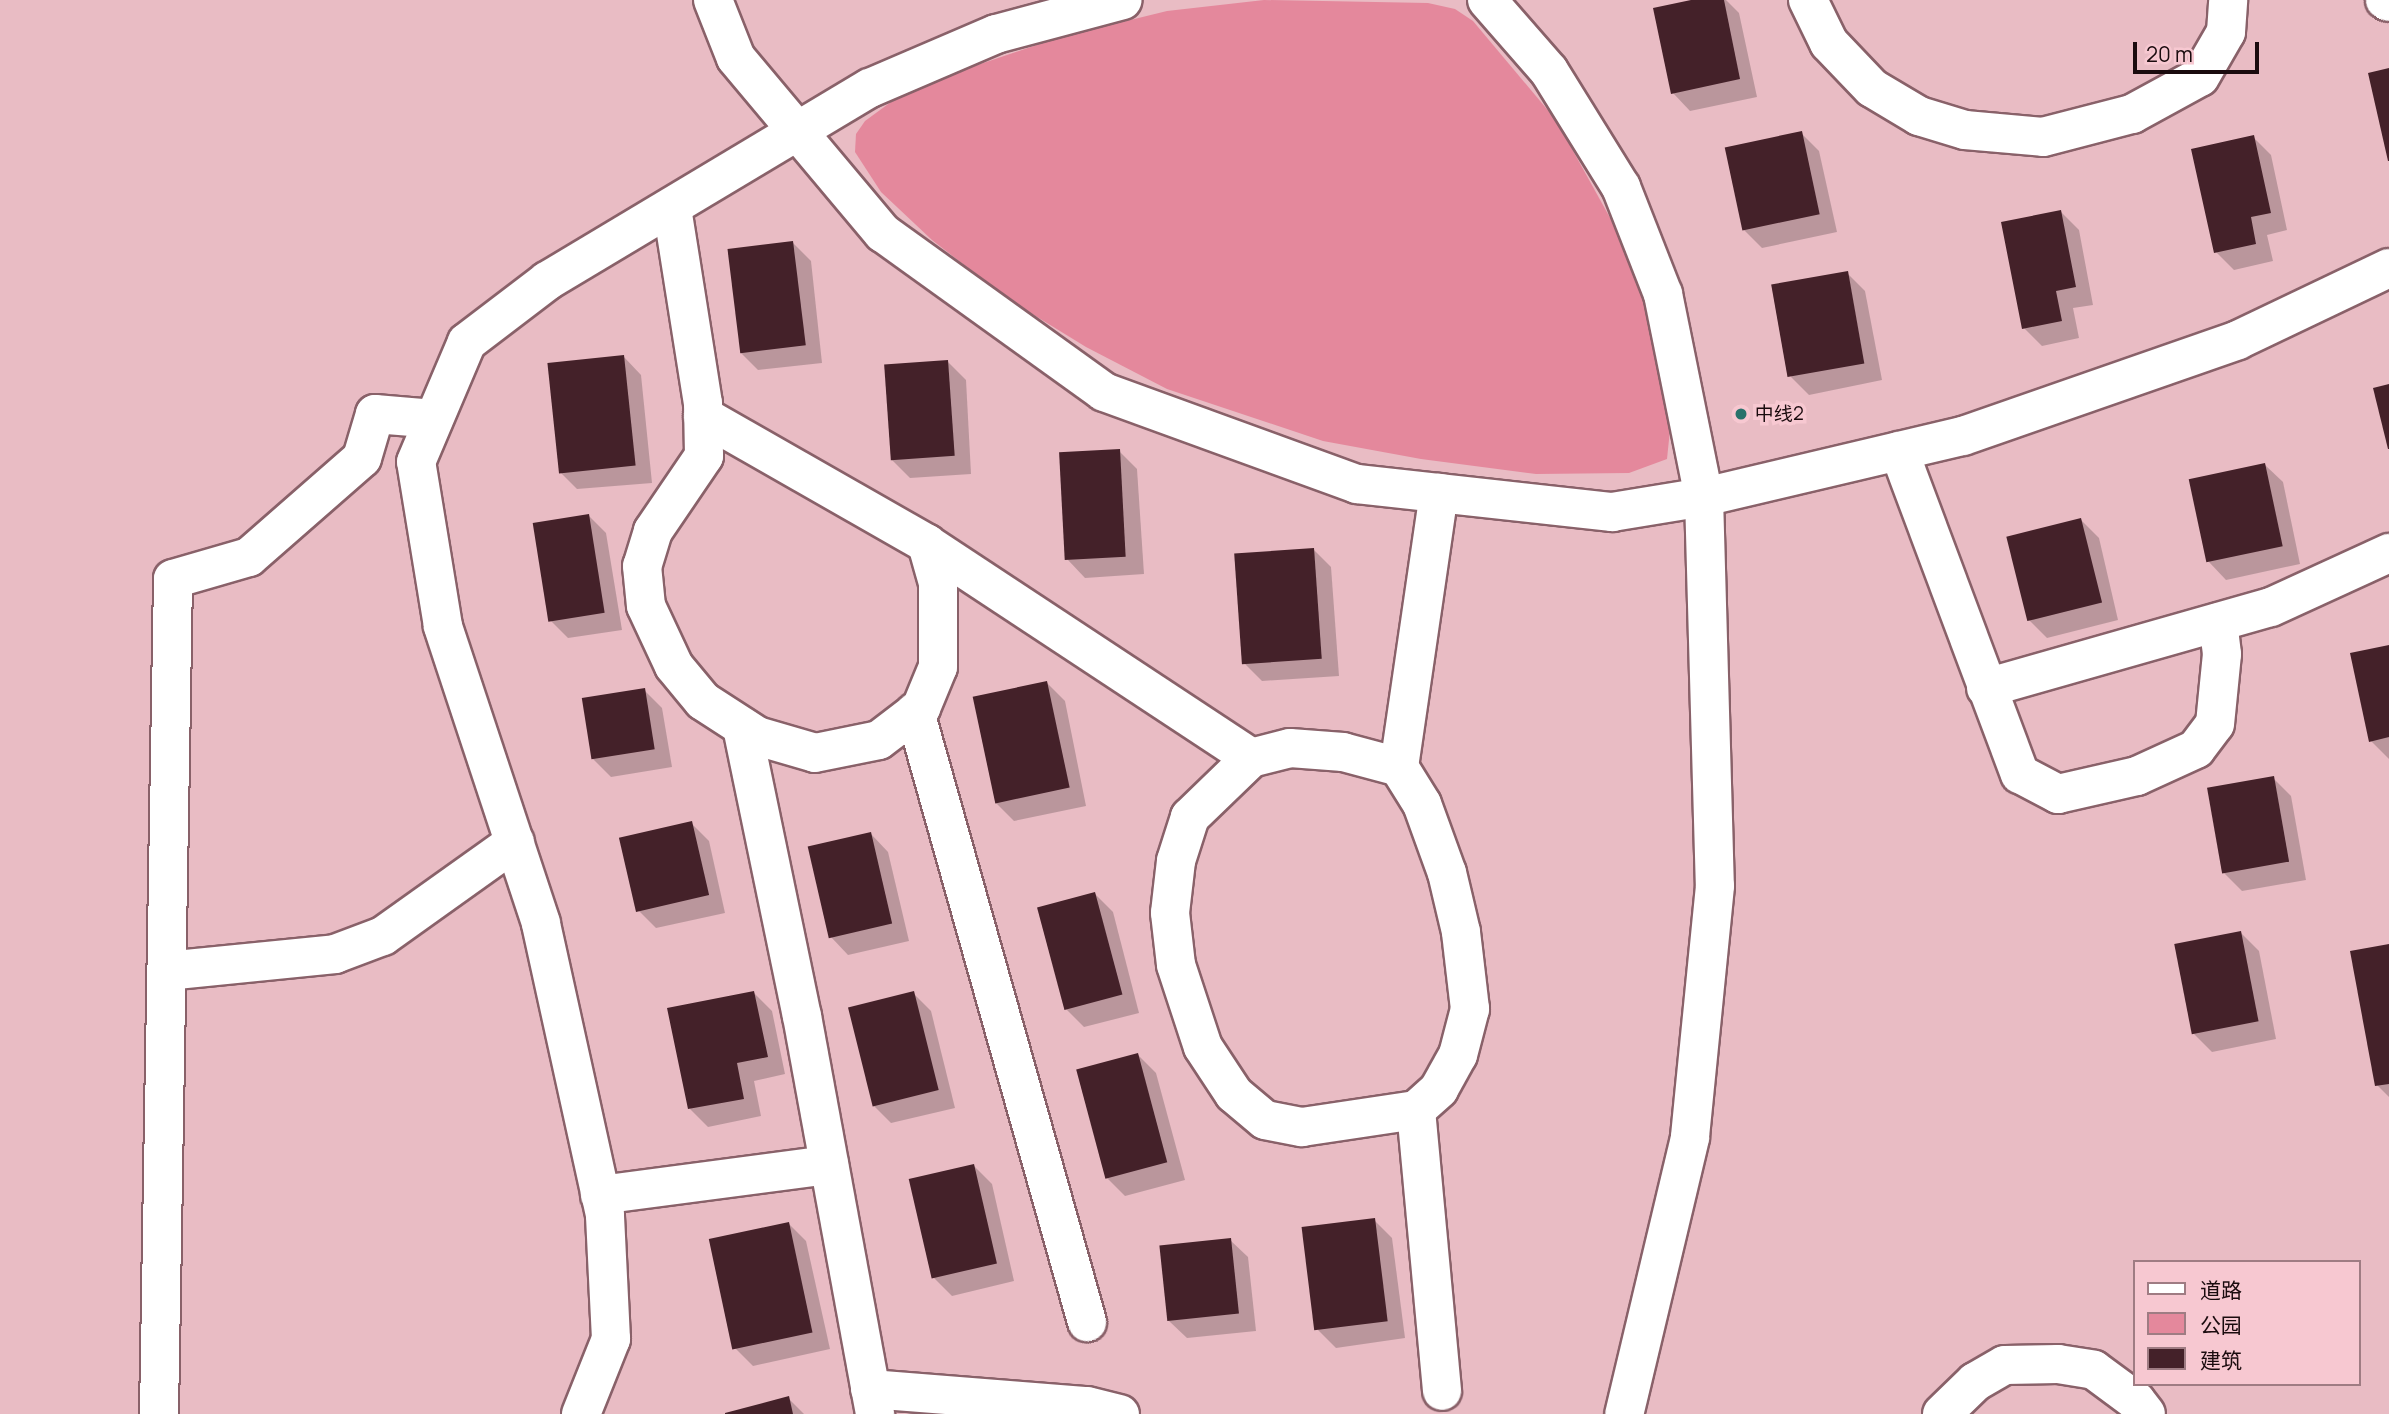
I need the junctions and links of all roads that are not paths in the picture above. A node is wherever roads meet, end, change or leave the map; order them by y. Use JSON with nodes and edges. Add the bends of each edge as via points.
{"nodes":[{"id":1,"x":713,"y":0,"type":"edge"},
{"id":2,"x":1123,"y":0,"type":"edge"},
{"id":3,"x":1487,"y":0,"type":"edge"},
{"id":4,"x":1808,"y":0,"type":"edge"},
{"id":5,"x":2228,"y":0,"type":"edge"},
{"id":6,"x":800,"y":134,"type":"junction"},
{"id":7,"x":672,"y":208,"type":"junction"},
{"id":8,"x":2389,"y":268,"type":"edge"},
{"id":9,"x":703,"y":416,"type":"junction"},
{"id":10,"x":434,"y":419,"type":"junction"},
{"id":11,"x":1899,"y":451,"type":"junction"},
{"id":12,"x":1439,"y":493,"type":"junction"},
{"id":13,"x":1704,"y":497,"type":"junction"},
{"id":14,"x":927,"y":544,"type":"junction"},
{"id":15,"x":2389,"y":553,"type":"edge"},
{"id":16,"x":2218,"y":622,"type":"junction"},
{"id":17,"x":1986,"y":688,"type":"junction"},
{"id":18,"x":915,"y":712,"type":"junction"},
{"id":19,"x":742,"y":727,"type":"junction"},
{"id":20,"x":1251,"y":758,"type":"junction"},
{"id":21,"x":1399,"y":767,"type":"junction"},
{"id":22,"x":515,"y":842,"type":"junction"},
{"id":23,"x":166,"y":971,"type":"junction"},
{"id":24,"x":1416,"y":1110,"type":"junction"},
{"id":25,"x":829,"y":1165,"type":"junction"},
{"id":26,"x":600,"y":1195,"type":"junction"},
{"id":27,"x":1087,"y":1322,"type":"dead end"},
{"id":28,"x":1442,"y":1391,"type":"dead end"},
{"id":29,"x":873,"y":1401,"type":"edge"},
{"id":30,"x":159,"y":1414,"type":"edge"},
{"id":31,"x":581,"y":1414,"type":"edge"},
{"id":32,"x":1119,"y":1414,"type":"edge"},
{"id":33,"x":1624,"y":1414,"type":"edge"},
{"id":34,"x":1942,"y":1414,"type":"edge"},
{"id":35,"x":2146,"y":1414,"type":"edge"}],
"edges":[{"from":1,"to":6,"type":"street","via":[[736,58]]},
{"from":2,"to":6,"type":"street","via":[[984,40],[870,88]]},
{"from":3,"to":13,"type":"street","via":[[1549,71],[1621,187],[1662,294]]},
{"from":4,"to":5,"type":"street","via":[[1829,43],[1872,88],[1919,116],[1965,130],[2043,137],[2132,114],[2200,77],[2226,32]]},
{"from":6,"to":7,"type":"street"},
{"from":6,"to":12,"type":"street","via":[[883,233],[1104,392],[1357,484]]},
{"from":7,"to":9,"type":"street"},
{"from":7,"to":10,"type":"street","via":[[547,281],[467,342]]},
{"from":8,"to":11,"type":"street","via":[[2238,340],[1963,436]]},
{"from":9,"to":14,"type":"street"},
{"from":9,"to":19,"type":"street","via":[[704,456],[653,531],[642,566],[646,606],[674,666],[703,701]]},
{"from":10,"to":22,"type":"street","via":[[416,461],[443,625]]},
{"from":10,"to":23,"type":"street","via":[[376,414],[362,458],[249,557],[173,579]]},
{"from":11,"to":13,"type":"street"},
{"from":11,"to":17,"type":"street"},
{"from":12,"to":13,"type":"street","via":[[1612,512]]},
{"from":12,"to":21,"type":"street"},
{"from":13,"to":33,"type":"street","via":[[1716,886],[1690,1138]]},
{"from":14,"to":18,"type":"street","via":[[938,583],[938,667]]},
{"from":14,"to":20,"type":"street"},
{"from":15,"to":16,"type":"street","via":[[2271,607]]},
{"from":16,"to":17,"type":"street"},
{"from":16,"to":17,"type":"street","via":[[2222,654],[2215,724],[2196,748],[2137,776],[2058,794],[2020,774]]},
{"from":18,"to":19,"type":"street","via":[[879,740],[815,753]]},
{"from":18,"to":27,"type":"street"},
{"from":19,"to":25,"type":"street"},
{"from":20,"to":21,"type":"street","via":[[1290,748],[1343,752]]},
{"from":20,"to":24,"type":"street","via":[[1191,817],[1176,861],[1170,914],[1176,965],[1203,1047],[1234,1094],[1265,1120],[1302,1126]]},
{"from":21,"to":24,"type":"street","via":[[1422,804],[1447,873],[1461,932],[1470,1009],[1458,1055],[1438,1089]]},
{"from":22,"to":23,"type":"street","via":[[383,936],[335,954]]},
{"from":22,"to":26,"type":"street","via":[[541,923]]},
{"from":23,"to":30,"type":"street"},
{"from":24,"to":28,"type":"street"},
{"from":25,"to":26,"type":"street"},
{"from":25,"to":29,"type":"street"},
{"from":26,"to":31,"type":"street","via":[[611,1339]]},
{"from":29,"to":32,"type":"street","via":[[1087,1406]]},
{"from":34,"to":35,"type":"street","via":[[1975,1382],[2005,1365],[2058,1364],[2094,1370]]}]}
